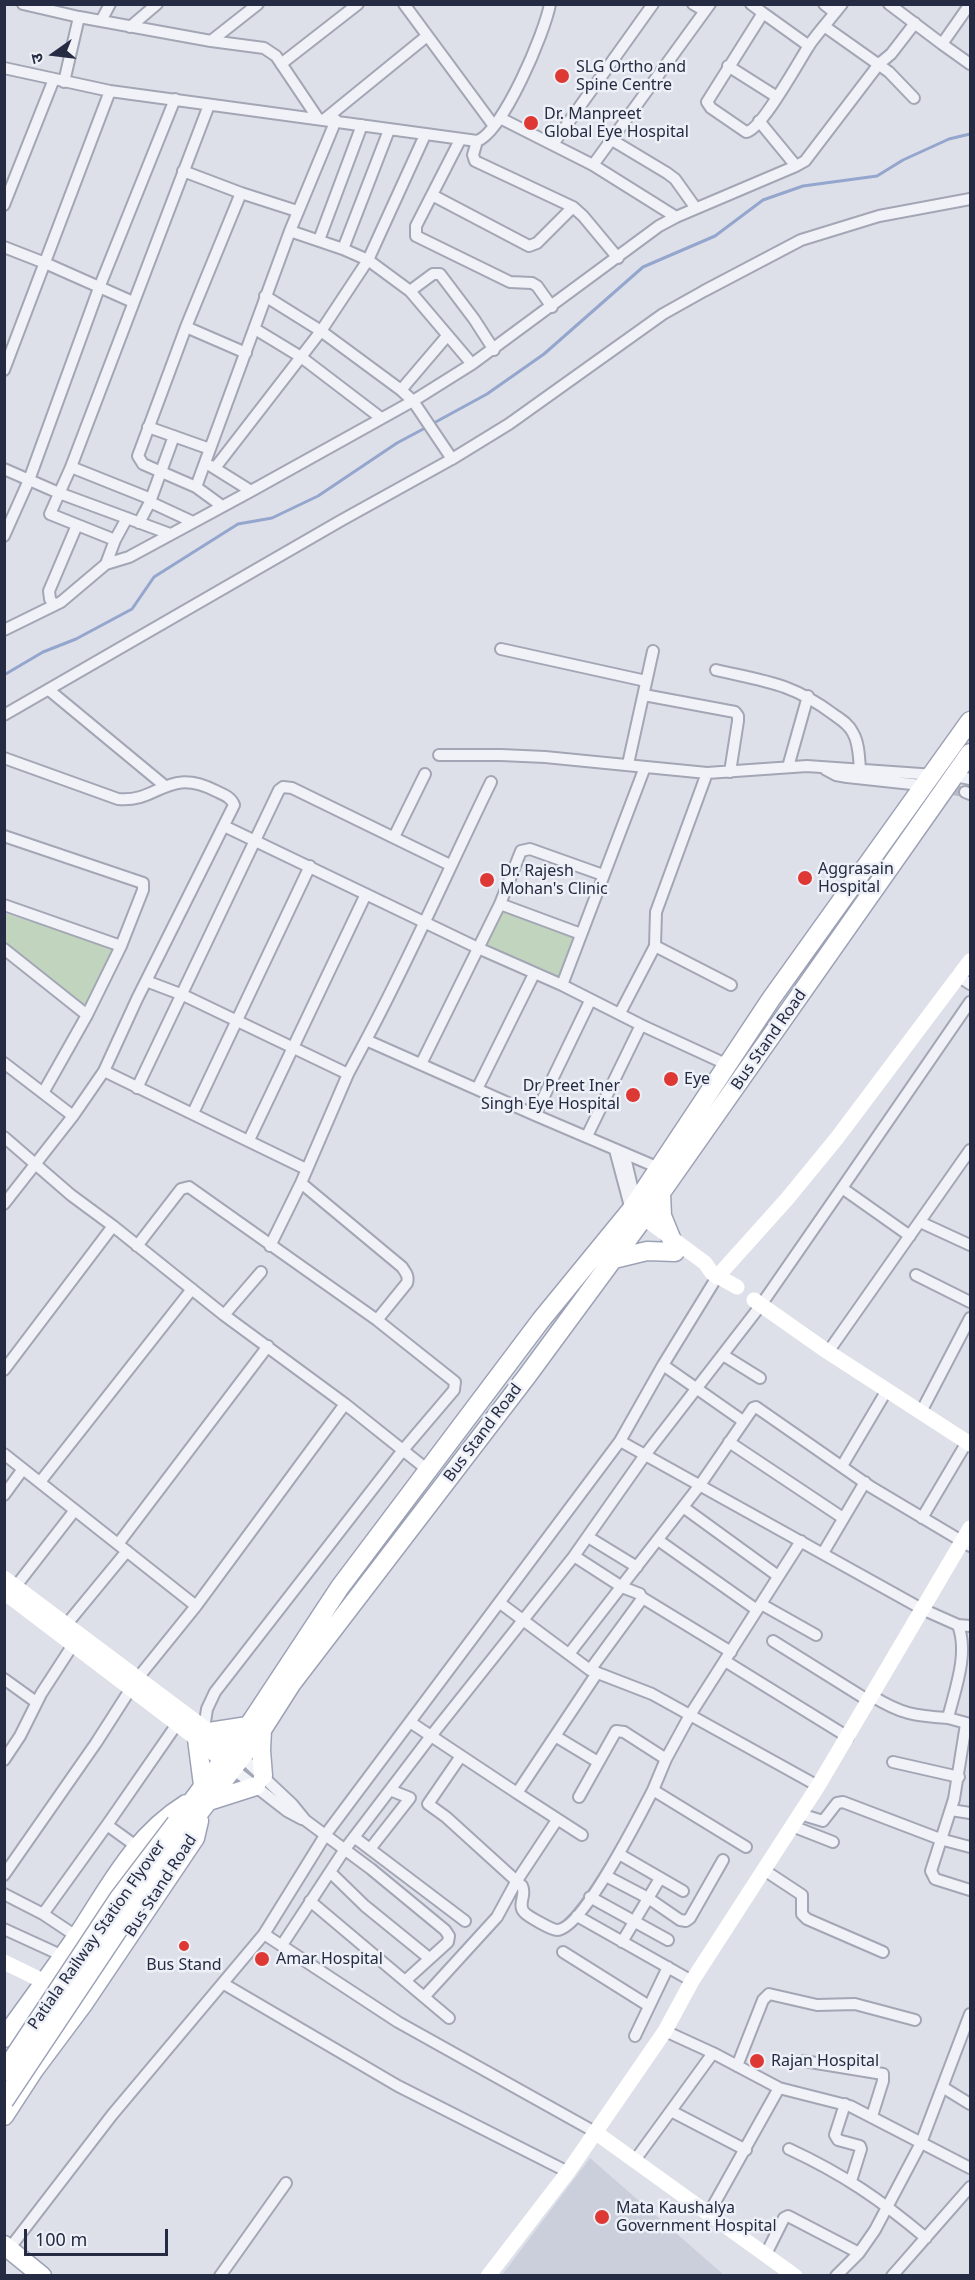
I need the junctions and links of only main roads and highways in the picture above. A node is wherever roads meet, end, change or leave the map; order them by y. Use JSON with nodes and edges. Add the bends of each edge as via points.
{"nodes":[{"id":1,"x":970,"y":721,"type":"edge"},
{"id":2,"x":970,"y":753,"type":"edge"},
{"id":3,"x":963,"y":777,"type":"edge"},
{"id":4,"x":661,"y":1193,"type":"junction"},
{"id":5,"x":637,"y":1214,"type":"junction"},
{"id":6,"x":614,"y":1259,"type":"junction"},
{"id":7,"x":255,"y":1728,"type":"junction"},
{"id":8,"x":201,"y":1800,"type":"junction"},
{"id":9,"x":182,"y":1827,"type":"junction"},
{"id":10,"x":4,"y":2038,"type":"edge"},
{"id":11,"x":4,"y":2072,"type":"edge"},
{"id":12,"x":4,"y":2101,"type":"edge"},
{"id":13,"x":4,"y":2116,"type":"edge"},
{"id":14,"x":6,"y":2252,"type":"edge"},
{"id":15,"x":24,"y":2270,"type":"edge"},
{"id":16,"x":42,"y":2276,"type":"edge"}],
"edges":[{"from":1,"to":5,"type":"main road","name":"Bus Stand Road","via":[[771,999],[659,1168]]},
{"from":2,"to":3,"type":"main road","name":"Bus Stand Road"},
{"from":3,"to":4,"type":"main road","name":"Bus Stand Road"},
{"from":4,"to":5,"type":"main road","name":"Bus Stand Road"},
{"from":4,"to":6,"type":"main road","via":[[662,1215],[673,1245]]},
{"from":5,"to":6,"type":"main road","name":"Bus Stand Road"},
{"from":5,"to":7,"type":"main road","name":"Bus Stand Road","via":[[541,1320],[340,1587]]},
{"from":6,"to":7,"type":"main road","name":"Bus Stand Road"},
{"from":7,"to":8,"type":"main road","name":"Bus Stand Road"},
{"from":7,"to":8,"type":"main road","via":[[261,1750],[259,1781]]},
{"from":7,"to":8,"type":"main road","via":[[203,1733]]},
{"from":8,"to":9,"type":"main road","name":"Patiala Railway Station Flyover"},
{"from":8,"to":10,"type":"main road","name":"Bus Stand Road","via":[[164,1818],[136,1846]]},
{"from":8,"to":13,"type":"main road","name":"Bus Stand Road","via":[[195,1838]]},
{"from":9,"to":11,"type":"main road","name":"Patiala Railway Station Flyover","bridge":true,"via":[[119,1898]]},
{"from":9,"to":12,"type":"main road","name":"Patiala Railway Station Flyover","bridge":true,"via":[[132,1910]]},
{"from":14,"to":15,"type":"main road"},
{"from":15,"to":16,"type":"main road"}]}
